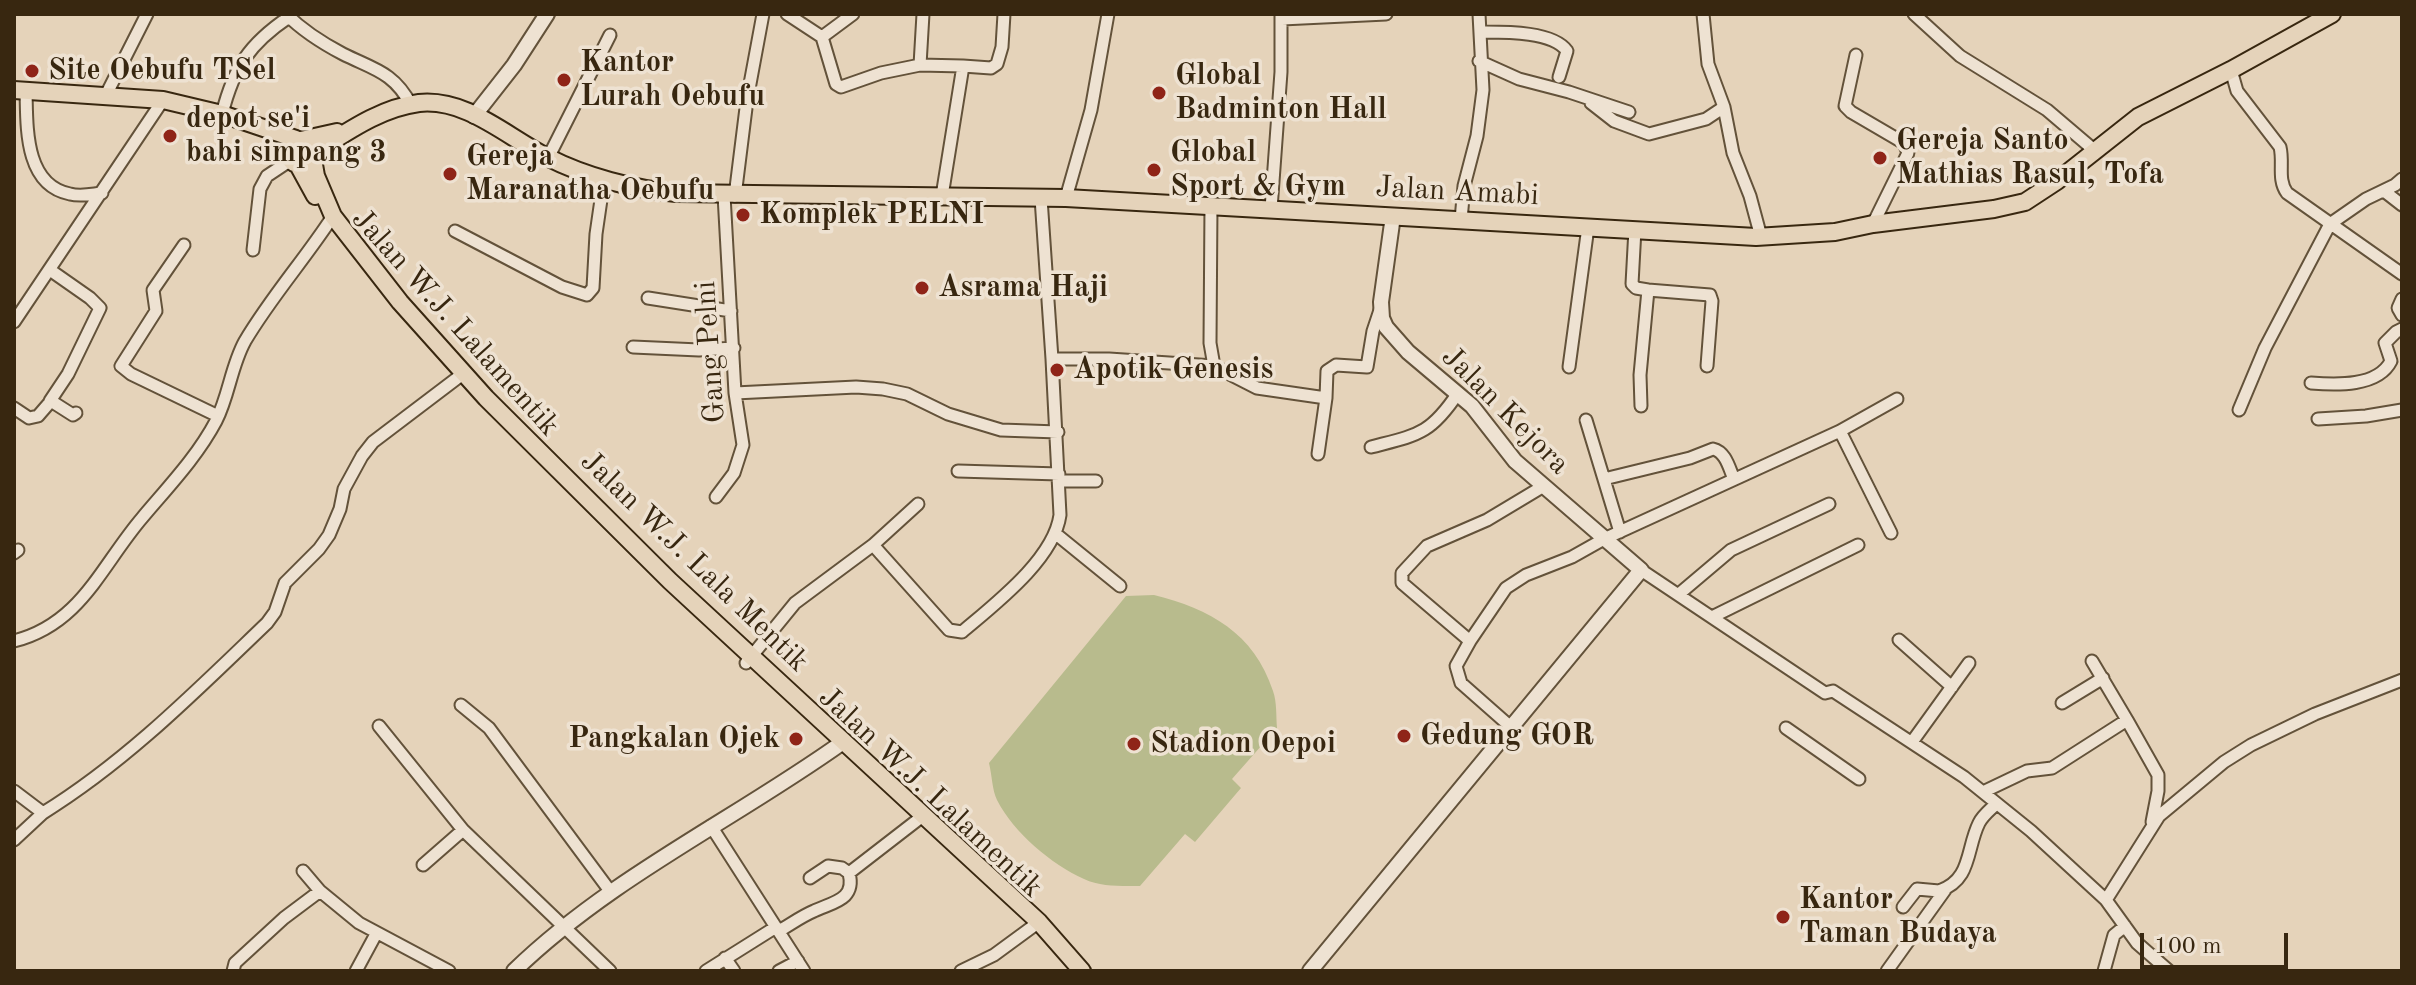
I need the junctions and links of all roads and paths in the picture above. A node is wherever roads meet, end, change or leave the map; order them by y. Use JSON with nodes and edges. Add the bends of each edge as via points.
{"nodes":[{"id":1,"x":147,"y":14,"type":"edge"},
{"id":2,"x":547,"y":14,"type":"edge"},
{"id":3,"x":763,"y":14,"type":"edge"},
{"id":4,"x":787,"y":14,"type":"edge"},
{"id":5,"x":853,"y":14,"type":"edge"},
{"id":6,"x":923,"y":14,"type":"edge"},
{"id":7,"x":1004,"y":14,"type":"edge"},
{"id":8,"x":1108,"y":14,"type":"edge"},
{"id":9,"x":1386,"y":14,"type":"edge"},
{"id":10,"x":1479,"y":14,"type":"edge"},
{"id":11,"x":1703,"y":14,"type":"edge"},
{"id":12,"x":1914,"y":14,"type":"edge"},
{"id":13,"x":2332,"y":14,"type":"edge"},
{"id":14,"x":287,"y":15,"type":"edge"},
{"id":15,"x":1282,"y":17,"type":"edge"},
{"id":16,"x":1481,"y":32,"type":"junction"},
{"id":17,"x":610,"y":35,"type":"dead end"},
{"id":18,"x":822,"y":37,"type":"junction"},
{"id":19,"x":1856,"y":55,"type":"dead end"},
{"id":20,"x":1479,"y":61,"type":"junction"},
{"id":21,"x":920,"y":65,"type":"junction"},
{"id":22,"x":963,"y":66,"type":"junction"},
{"id":23,"x":2231,"y":70,"type":"junction"},
{"id":24,"x":1559,"y":77,"type":"dead end"},
{"id":25,"x":20,"y":91,"type":"edge"},
{"id":26,"x":106,"y":95,"type":"junction"},
{"id":27,"x":1584,"y":97,"type":"junction"},
{"id":28,"x":163,"y":100,"type":"junction"},
{"id":29,"x":411,"y":105,"type":"junction"},
{"id":30,"x":1724,"y":107,"type":"junction"},
{"id":31,"x":1629,"y":112,"type":"dead end"},
{"id":32,"x":222,"y":114,"type":"junction"},
{"id":33,"x":474,"y":116,"type":"junction"},
{"id":34,"x":2094,"y":150,"type":"junction"},
{"id":35,"x":301,"y":153,"type":"junction"},
{"id":36,"x":548,"y":158,"type":"junction"},
{"id":37,"x":604,"y":179,"type":"junction"},
{"id":38,"x":2402,"y":179,"type":"edge"},
{"id":39,"x":2384,"y":191,"type":"junction"},
{"id":40,"x":102,"y":193,"type":"junction"},
{"id":41,"x":730,"y":196,"type":"junction"},
{"id":42,"x":942,"y":196,"type":"junction"},
{"id":43,"x":1041,"y":198,"type":"junction"},
{"id":44,"x":1066,"y":198,"type":"junction"},
{"id":45,"x":1211,"y":205,"type":"junction"},
{"id":46,"x":2402,"y":205,"type":"edge"},
{"id":47,"x":1271,"y":209,"type":"junction"},
{"id":48,"x":1393,"y":216,"type":"junction"},
{"id":49,"x":330,"y":220,"type":"junction"},
{"id":50,"x":1461,"y":220,"type":"junction"},
{"id":51,"x":1873,"y":224,"type":"junction"},
{"id":52,"x":2330,"y":224,"type":"junction"},
{"id":53,"x":1588,"y":227,"type":"junction"},
{"id":54,"x":1635,"y":229,"type":"junction"},
{"id":55,"x":455,"y":231,"type":"dead end"},
{"id":56,"x":1761,"y":237,"type":"junction"},
{"id":57,"x":184,"y":245,"type":"dead end"},
{"id":58,"x":253,"y":250,"type":"dead end"},
{"id":59,"x":50,"y":270,"type":"junction"},
{"id":60,"x":2402,"y":274,"type":"edge"},
{"id":61,"x":1648,"y":290,"type":"junction"},
{"id":62,"x":648,"y":298,"type":"dead end"},
{"id":63,"x":2402,"y":299,"type":"edge"},
{"id":64,"x":1380,"y":309,"type":"junction"},
{"id":65,"x":731,"y":311,"type":"junction"},
{"id":66,"x":2402,"y":315,"type":"edge"},
{"id":67,"x":14,"y":322,"type":"edge"},
{"id":68,"x":2402,"y":329,"type":"edge"},
{"id":69,"x":633,"y":347,"type":"dead end"},
{"id":70,"x":734,"y":348,"type":"junction"},
{"id":71,"x":1052,"y":359,"type":"junction"},
{"id":72,"x":1214,"y":366,"type":"junction"},
{"id":73,"x":1707,"y":366,"type":"dead end"},
{"id":74,"x":1569,"y":367,"type":"dead end"},
{"id":75,"x":460,"y":376,"type":"junction"},
{"id":76,"x":2311,"y":383,"type":"dead end"},
{"id":77,"x":735,"y":393,"type":"junction"},
{"id":78,"x":1458,"y":393,"type":"junction"},
{"id":79,"x":1326,"y":398,"type":"junction"},
{"id":80,"x":1897,"y":399,"type":"dead end"},
{"id":81,"x":50,"y":401,"type":"junction"},
{"id":82,"x":1641,"y":406,"type":"dead end"},
{"id":83,"x":14,"y":408,"type":"edge"},
{"id":84,"x":2239,"y":410,"type":"dead end"},
{"id":85,"x":2402,"y":410,"type":"edge"},
{"id":86,"x":76,"y":413,"type":"dead end"},
{"id":87,"x":218,"y":416,"type":"junction"},
{"id":88,"x":2318,"y":419,"type":"dead end"},
{"id":89,"x":1586,"y":420,"type":"dead end"},
{"id":90,"x":1840,"y":431,"type":"junction"},
{"id":91,"x":1058,"y":432,"type":"junction"},
{"id":92,"x":1371,"y":447,"type":"dead end"},
{"id":93,"x":1318,"y":454,"type":"dead end"},
{"id":94,"x":958,"y":471,"type":"dead end"},
{"id":95,"x":1059,"y":477,"type":"junction"},
{"id":96,"x":1604,"y":479,"type":"junction"},
{"id":97,"x":1734,"y":479,"type":"junction"},
{"id":98,"x":1096,"y":481,"type":"dead end"},
{"id":99,"x":1542,"y":487,"type":"junction"},
{"id":100,"x":716,"y":497,"type":"dead end"},
{"id":101,"x":918,"y":504,"type":"dead end"},
{"id":102,"x":1829,"y":504,"type":"dead end"},
{"id":103,"x":1620,"y":532,"type":"junction"},
{"id":104,"x":1891,"y":533,"type":"dead end"},
{"id":105,"x":1056,"y":534,"type":"junction"},
{"id":106,"x":1604,"y":539,"type":"junction"},
{"id":107,"x":873,"y":545,"type":"junction"},
{"id":108,"x":1858,"y":545,"type":"dead end"},
{"id":109,"x":1641,"y":570,"type":"junction"},
{"id":110,"x":1120,"y":586,"type":"dead end"},
{"id":111,"x":1679,"y":594,"type":"junction"},
{"id":112,"x":1712,"y":617,"type":"junction"},
{"id":113,"x":1899,"y":640,"type":"dead end"},
{"id":114,"x":14,"y":641,"type":"edge"},
{"id":115,"x":1470,"y":641,"type":"junction"},
{"id":116,"x":749,"y":660,"type":"junction"},
{"id":117,"x":2092,"y":661,"type":"dead end"},
{"id":118,"x":1969,"y":663,"type":"dead end"},
{"id":119,"x":2103,"y":678,"type":"junction"},
{"id":120,"x":2402,"y":680,"type":"edge"},
{"id":121,"x":1952,"y":687,"type":"junction"},
{"id":122,"x":2062,"y":703,"type":"dead end"},
{"id":123,"x":461,"y":705,"type":"dead end"},
{"id":124,"x":2127,"y":720,"type":"junction"},
{"id":125,"x":379,"y":726,"type":"dead end"},
{"id":126,"x":1512,"y":728,"type":"junction"},
{"id":127,"x":1786,"y":728,"type":"dead end"},
{"id":128,"x":834,"y":739,"type":"junction"},
{"id":129,"x":1912,"y":742,"type":"junction"},
{"id":130,"x":1859,"y":779,"type":"dead end"},
{"id":131,"x":14,"y":791,"type":"edge"},
{"id":132,"x":1983,"y":792,"type":"junction"},
{"id":133,"x":1996,"y":804,"type":"junction"},
{"id":134,"x":43,"y":813,"type":"junction"},
{"id":135,"x":921,"y":818,"type":"junction"},
{"id":136,"x":711,"y":826,"type":"junction"},
{"id":137,"x":2151,"y":826,"type":"junction"},
{"id":138,"x":463,"y":830,"type":"junction"},
{"id":139,"x":14,"y":840,"type":"edge"},
{"id":140,"x":423,"y":865,"type":"dead end"},
{"id":141,"x":303,"y":871,"type":"dead end"},
{"id":142,"x":849,"y":873,"type":"junction"},
{"id":143,"x":810,"y":878,"type":"dead end"},
{"id":144,"x":1945,"y":889,"type":"junction"},
{"id":145,"x":320,"y":891,"type":"junction"},
{"id":146,"x":610,"y":891,"type":"junction"},
{"id":147,"x":2106,"y":900,"type":"junction"},
{"id":148,"x":1903,"y":907,"type":"dead end"},
{"id":149,"x":1036,"y":925,"type":"junction"},
{"id":150,"x":565,"y":926,"type":"junction"},
{"id":151,"x":2125,"y":926,"type":"junction"},
{"id":152,"x":778,"y":929,"type":"junction"},
{"id":153,"x":376,"y":934,"type":"junction"},
{"id":154,"x":725,"y":958,"type":"junction"},
{"id":155,"x":801,"y":966,"type":"edge"},
{"id":156,"x":233,"y":971,"type":"edge"},
{"id":157,"x":356,"y":971,"type":"edge"},
{"id":158,"x":449,"y":971,"type":"edge"},
{"id":159,"x":514,"y":971,"type":"edge"},
{"id":160,"x":610,"y":971,"type":"edge"},
{"id":161,"x":706,"y":971,"type":"edge"},
{"id":162,"x":734,"y":971,"type":"edge"},
{"id":163,"x":779,"y":971,"type":"edge"},
{"id":164,"x":961,"y":971,"type":"edge"},
{"id":165,"x":1071,"y":971,"type":"edge"},
{"id":166,"x":1082,"y":971,"type":"edge"},
{"id":167,"x":1310,"y":971,"type":"edge"},
{"id":168,"x":1887,"y":971,"type":"edge"},
{"id":169,"x":2104,"y":971,"type":"edge"},
{"id":170,"x":2169,"y":971,"type":"edge"}],
"edges":[{"from":1,"to":26,"type":"street"},
{"from":2,"to":33,"type":"street"},
{"from":3,"to":41,"type":"street","name":"Gang Pelni"},
{"from":4,"to":18,"type":"street"},
{"from":5,"to":18,"type":"street"},
{"from":6,"to":21,"type":"street"},
{"from":7,"to":22,"type":"street","via":[[997,64]]},
{"from":8,"to":44,"type":"street","via":[[1086,132]]},
{"from":9,"to":15,"type":"street"},
{"from":10,"to":16,"type":"street"},
{"from":11,"to":30,"type":"street","via":[[1708,64]]},
{"from":12,"to":34,"type":"street","via":[[1960,56],[2047,110]]},
{"from":13,"to":23,"type":"main road","name":"Jalan Amabi"},
{"from":14,"to":29,"type":"street","via":[[342,53],[388,75]]},
{"from":14,"to":32,"type":"street","via":[[254,44],[237,70]]},
{"from":15,"to":47,"type":"street"},
{"from":16,"to":20,"type":"street"},
{"from":16,"to":24,"type":"street","via":[[1545,37],[1562,45],[1567,51]]},
{"from":17,"to":36,"type":"street"},
{"from":18,"to":21,"type":"street","via":[[841,87]]},
{"from":19,"to":51,"type":"street","via":[[1845,106],[1904,143],[1908,153]]},
{"from":20,"to":27,"type":"street","via":[[1519,79]]},
{"from":20,"to":50,"type":"street","via":[[1483,90]]},
{"from":21,"to":22,"type":"street"},
{"from":22,"to":42,"type":"street"},
{"from":23,"to":34,"type":"main road","name":"Jalan Amabi","via":[[2143,114]]},
{"from":23,"to":52,"type":"street","via":[[2237,91],[2280,147],[2283,189]]},
{"from":25,"to":26,"type":"main road"},
{"from":25,"to":40,"type":"street","via":[[31,156],[41,173],[65,193]]},
{"from":26,"to":28,"type":"main road"},
{"from":27,"to":30,"type":"street","via":[[1614,121],[1649,134],[1706,119]]},
{"from":27,"to":31,"type":"street"},
{"from":28,"to":32,"type":"main road"},
{"from":28,"to":40,"type":"street"},
{"from":29,"to":33,"type":"main road","name":"Jalan Amabi","via":[[433,103]]},
{"from":29,"to":35,"type":"main road","name":"Jalan Amabi","via":[[377,115]]},
{"from":30,"to":56,"type":"street"},
{"from":32,"to":35,"type":"main road","via":[[246,121]]},
{"from":33,"to":36,"type":"main road","name":"Jalan Amabi"},
{"from":34,"to":51,"type":"main road","name":"Jalan Amabi","via":[[2025,202]]},
{"from":35,"to":49,"type":"main road","name":"Jalan W.J. Lala Mentik","via":[[316,176]]},
{"from":35,"to":58,"type":"street","via":[[267,176],[260,189]]},
{"from":36,"to":37,"type":"main road","name":"Jalan Amabi"},
{"from":37,"to":41,"type":"main road","name":"Jalan Amabi","via":[[655,191]]},
{"from":37,"to":55,"type":"street","via":[[593,288],[587,295]]},
{"from":38,"to":39,"type":"street"},
{"from":39,"to":46,"type":"street"},
{"from":39,"to":52,"type":"street"},
{"from":40,"to":59,"type":"street"},
{"from":41,"to":42,"type":"main road","name":"Jalan Amabi"},
{"from":41,"to":65,"type":"street","name":"Gang Pelni"},
{"from":42,"to":43,"type":"main road","name":"Jalan Amabi"},
{"from":43,"to":44,"type":"main road","name":"Jalan Amabi"},
{"from":43,"to":71,"type":"street"},
{"from":44,"to":45,"type":"main road","name":"Jalan Amabi"},
{"from":45,"to":47,"type":"main road","name":"Jalan Amabi"},
{"from":45,"to":72,"type":"street"},
{"from":47,"to":48,"type":"main road","name":"Jalan Amabi"},
{"from":48,"to":50,"type":"main road","name":"Jalan Amabi"},
{"from":48,"to":64,"type":"street"},
{"from":49,"to":75,"type":"main road","name":"Jalan W.J. Lalamentik"},
{"from":49,"to":87,"type":"street","via":[[244,342]]},
{"from":49,"to":116,"type":"main road","name":"Jalan W.J. Lala Mentik","via":[[503,417]]},
{"from":50,"to":53,"type":"main road","name":"Jalan Amabi"},
{"from":51,"to":56,"type":"main road","name":"Jalan Amabi"},
{"from":52,"to":60,"type":"street"},
{"from":52,"to":84,"type":"street"},
{"from":53,"to":54,"type":"main road","name":"Jalan Amabi"},
{"from":53,"to":74,"type":"street"},
{"from":54,"to":56,"type":"main road","name":"Jalan Amabi"},
{"from":54,"to":61,"type":"street","via":[[1632,284]]},
{"from":57,"to":87,"type":"street","via":[[154,286],[156,311],[121,366]]},
{"from":59,"to":67,"type":"street"},
{"from":59,"to":81,"type":"street","via":[[100,308]]},
{"from":61,"to":73,"type":"street","via":[[1710,295]]},
{"from":61,"to":82,"type":"street"},
{"from":62,"to":65,"type":"street"},
{"from":63,"to":66,"type":"street"},
{"from":64,"to":78,"type":"street","name":"Jalan Kejora","via":[[1393,336]]},
{"from":64,"to":79,"type":"street","via":[[1367,367],[1328,369]]},
{"from":65,"to":70,"type":"street","name":"Gang Pelni"},
{"from":68,"to":76,"type":"street","via":[[2385,343],[2391,361],[2386,369],[2354,383]]},
{"from":69,"to":70,"type":"street"},
{"from":70,"to":77,"type":"street","name":"Gang Pelni"},
{"from":71,"to":72,"type":"street"},
{"from":71,"to":91,"type":"street"},
{"from":72,"to":79,"type":"street","via":[[1257,388]]},
{"from":75,"to":116,"type":"main road","name":"Jalan W.J. Lalamentik","via":[[603,524]]},
{"from":75,"to":134,"type":"street","via":[[362,456],[329,535],[285,583],[267,623],[144,738],[83,789]]},
{"from":77,"to":91,"type":"street","via":[[883,389],[1001,430]]},
{"from":77,"to":100,"type":"street","name":"Gang Pelni","via":[[741,460]]},
{"from":78,"to":92,"type":"street","via":[[1427,429]]},
{"from":78,"to":99,"type":"street","name":"Jalan Kejora"},
{"from":79,"to":93,"type":"street"},
{"from":80,"to":90,"type":"street"},
{"from":81,"to":83,"type":"street","via":[[34,418]]},
{"from":81,"to":86,"type":"street"},
{"from":85,"to":88,"type":"street"},
{"from":87,"to":114,"type":"street","via":[[203,444],[95,585],[55,623]]},
{"from":89,"to":96,"type":"street"},
{"from":90,"to":97,"type":"street"},
{"from":90,"to":104,"type":"street"},
{"from":91,"to":95,"type":"street"},
{"from":94,"to":95,"type":"street"},
{"from":95,"to":98,"type":"street"},
{"from":95,"to":105,"type":"street"},
{"from":96,"to":97,"type":"street","via":[[1713,449],[1724,456]]},
{"from":96,"to":103,"type":"street"},
{"from":97,"to":103,"type":"street"},
{"from":99,"to":106,"type":"street","name":"Jalan Kejora"},
{"from":99,"to":115,"type":"street","via":[[1487,520],[1427,546],[1402,573],[1402,583]]},
{"from":101,"to":107,"type":"street"},
{"from":102,"to":111,"type":"street","via":[[1731,550]]},
{"from":103,"to":106,"type":"street"},
{"from":105,"to":107,"type":"street","via":[[1013,585],[956,633]]},
{"from":105,"to":110,"type":"street"},
{"from":106,"to":109,"type":"street","name":"Jalan Kejora"},
{"from":106,"to":115,"type":"street","via":[[1506,588]]},
{"from":107,"to":116,"type":"street","via":[[795,603]]},
{"from":108,"to":112,"type":"street"},
{"from":109,"to":111,"type":"street"},
{"from":109,"to":126,"type":"street"},
{"from":111,"to":112,"type":"street"},
{"from":112,"to":129,"type":"street","via":[[1825,693],[1833,691]]},
{"from":113,"to":121,"type":"street"},
{"from":115,"to":126,"type":"street","via":[[1456,666],[1458,679]]},
{"from":116,"to":128,"type":"main road","name":"Jalan W.J. Lala Mentik"},
{"from":117,"to":119,"type":"street"},
{"from":118,"to":121,"type":"street"},
{"from":119,"to":122,"type":"street"},
{"from":119,"to":124,"type":"street"},
{"from":120,"to":137,"type":"street","via":[[2251,745],[2167,807]]},
{"from":121,"to":129,"type":"street"},
{"from":123,"to":146,"type":"street","via":[[489,728]]},
{"from":124,"to":132,"type":"street","via":[[2052,768],[2027,771]]},
{"from":124,"to":137,"type":"street","via":[[2158,775]]},
{"from":125,"to":138,"type":"street"},
{"from":126,"to":167,"type":"street"},
{"from":127,"to":130,"type":"street"},
{"from":128,"to":135,"type":"main road","name":"Jalan W.J. Lala Mentik"},
{"from":128,"to":136,"type":"street"},
{"from":129,"to":132,"type":"street"},
{"from":131,"to":134,"type":"street"},
{"from":132,"to":133,"type":"street"},
{"from":133,"to":144,"type":"street","via":[[1978,824],[1966,869]]},
{"from":133,"to":147,"type":"street"},
{"from":134,"to":139,"type":"street"},
{"from":135,"to":142,"type":"street"},
{"from":135,"to":149,"type":"main road","name":"Jalan W.J. Lala Mentik"},
{"from":136,"to":146,"type":"street"},
{"from":136,"to":152,"type":"street"},
{"from":137,"to":147,"type":"street"},
{"from":138,"to":140,"type":"street"},
{"from":138,"to":150,"type":"street"},
{"from":141,"to":145,"type":"street"},
{"from":142,"to":143,"type":"street","via":[[828,866]]},
{"from":142,"to":152,"type":"street","via":[[850,889],[842,899]]},
{"from":144,"to":148,"type":"street","via":[[1917,889]]},
{"from":144,"to":168,"type":"street"},
{"from":145,"to":153,"type":"street"},
{"from":145,"to":156,"type":"street","via":[[235,963]]},
{"from":146,"to":150,"type":"street"},
{"from":147,"to":151,"type":"street"},
{"from":149,"to":164,"type":"street"},
{"from":149,"to":165,"type":"main road","name":"Jalan W.J. Lalamentik"},
{"from":149,"to":166,"type":"main road","name":"Jalan W.J. Lala Mentik"},
{"from":150,"to":159,"type":"street"},
{"from":150,"to":160,"type":"street"},
{"from":151,"to":169,"type":"street","via":[[2114,935]]},
{"from":151,"to":170,"type":"street"},
{"from":152,"to":154,"type":"street"},
{"from":152,"to":155,"type":"street"},
{"from":153,"to":157,"type":"street"},
{"from":153,"to":158,"type":"street"},
{"from":154,"to":161,"type":"street"},
{"from":154,"to":162,"type":"street"},
{"from":155,"to":163,"type":"street"}]}
